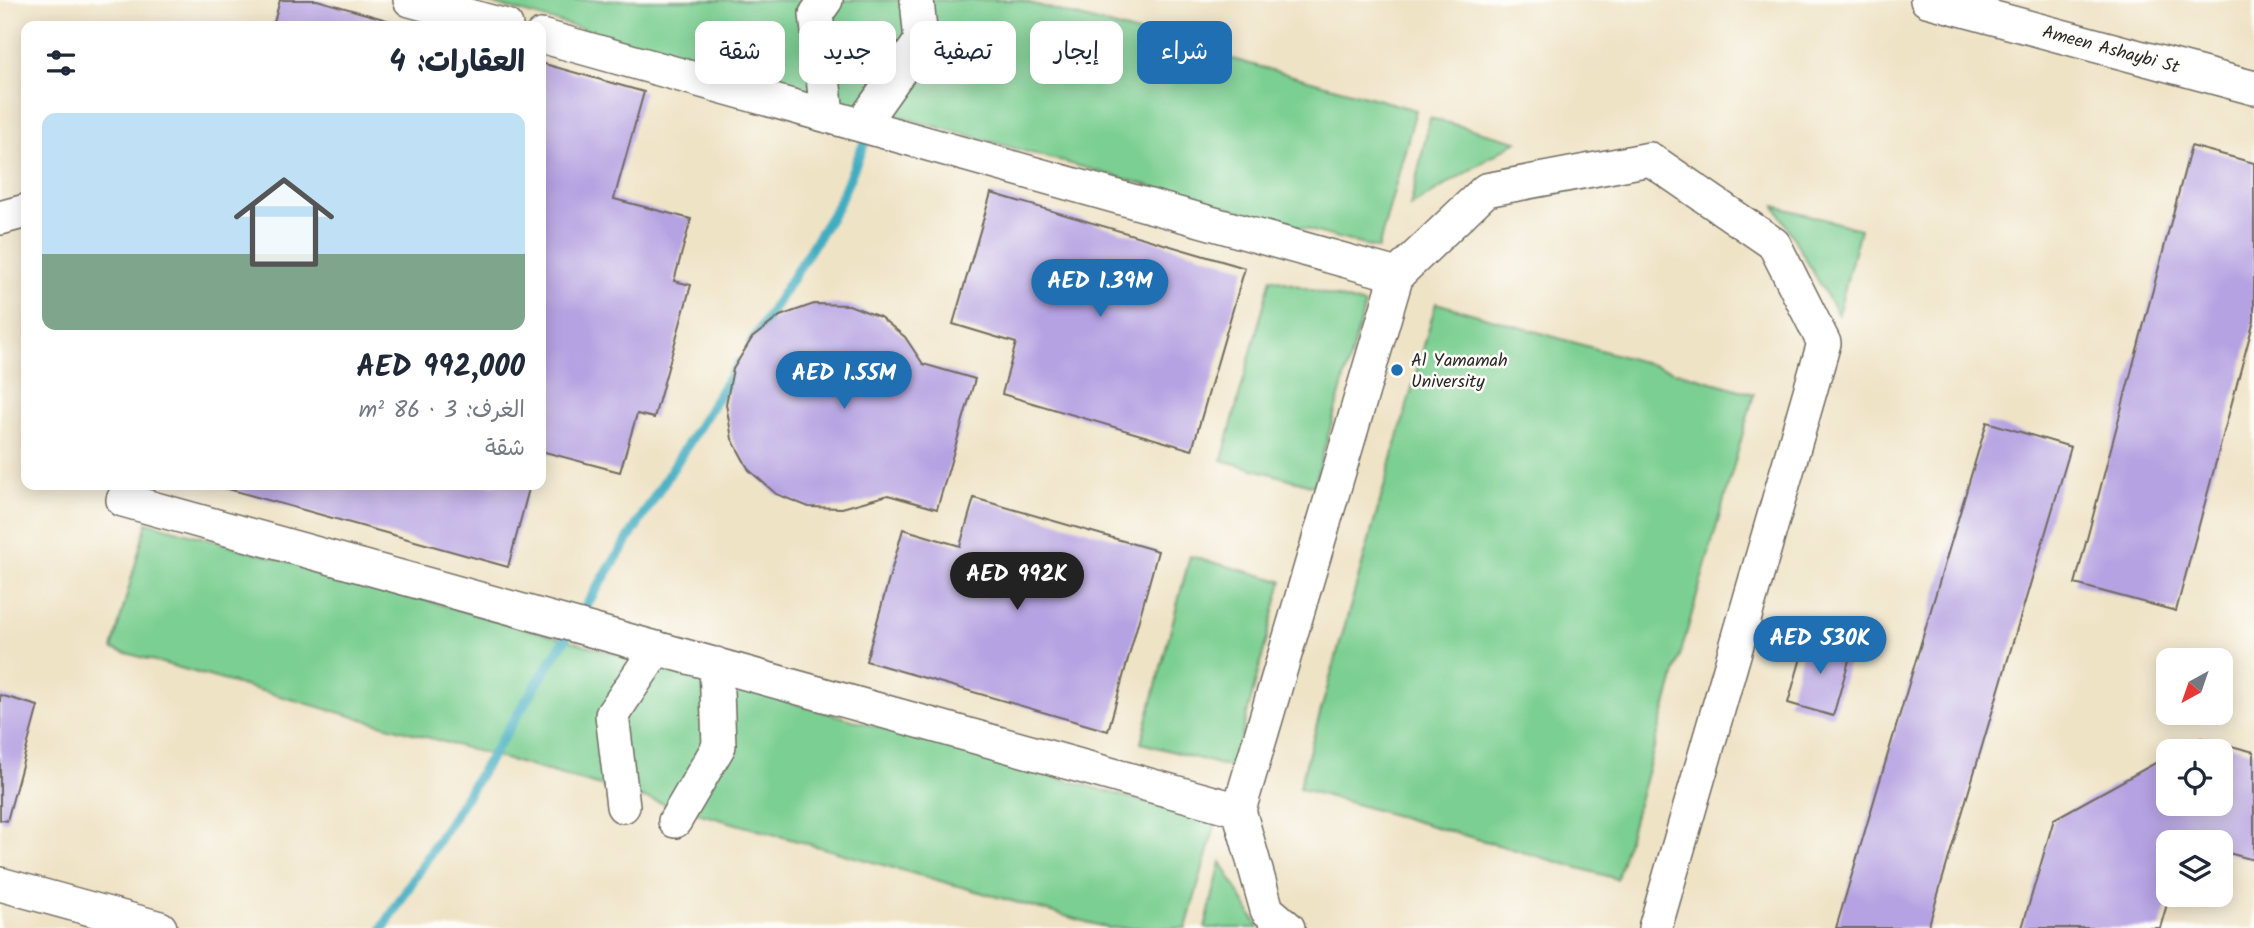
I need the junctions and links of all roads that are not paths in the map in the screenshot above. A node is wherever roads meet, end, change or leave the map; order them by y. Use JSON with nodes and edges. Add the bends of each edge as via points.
{"nodes":[{"id":1,"x":410,"y":0,"type":"edge"},
{"id":2,"x":826,"y":0,"type":"edge"},
{"id":3,"x":917,"y":0,"type":"edge"},
{"id":4,"x":1927,"y":0,"type":"edge"},
{"id":5,"x":488,"y":21,"type":"edge"},
{"id":6,"x":546,"y":37,"type":"edge"},
{"id":7,"x":2254,"y":88,"type":"edge"},
{"id":8,"x":827,"y":114,"type":"junction"},
{"id":9,"x":862,"y":124,"type":"junction"},
{"id":10,"x":21,"y":212,"type":"edge"},
{"id":11,"x":0,"y":218,"type":"edge"},
{"id":12,"x":1397,"y":275,"type":"junction"},
{"id":13,"x":123,"y":500,"type":"dead end"},
{"id":14,"x":657,"y":648,"type":"junction"},
{"id":15,"x":716,"y":664,"type":"junction"},
{"id":16,"x":623,"y":806,"type":"dead end"},
{"id":17,"x":1240,"y":810,"type":"junction"},
{"id":18,"x":674,"y":821,"type":"dead end"},
{"id":19,"x":0,"y":884,"type":"edge"},
{"id":20,"x":160,"y":928,"type":"edge"},
{"id":21,"x":1288,"y":928,"type":"edge"},
{"id":22,"x":1655,"y":928,"type":"edge"}],
"edges":[{"from":1,"to":5,"type":"street"},
{"from":2,"to":8,"type":"street","via":[[816,14]]},
{"from":3,"to":9,"type":"street","via":[[921,41]]},
{"from":4,"to":7,"type":"street","name":"Ameen Ashaybi St"},
{"from":6,"to":8,"type":"street"},
{"from":8,"to":9,"type":"street"},
{"from":9,"to":12,"type":"street"},
{"from":10,"to":11,"type":"street"},
{"from":12,"to":17,"type":"street"},
{"from":12,"to":22,"type":"street","via":[[1486,190],[1650,159],[1774,244],[1824,343]]},
{"from":13,"to":14,"type":"street"},
{"from":14,"to":15,"type":"street"},
{"from":14,"to":16,"type":"street","via":[[612,715]]},
{"from":15,"to":17,"type":"street"},
{"from":15,"to":18,"type":"street","via":[[719,746]]},
{"from":17,"to":21,"type":"street","via":[[1267,910]]},
{"from":19,"to":20,"type":"street"}]}
